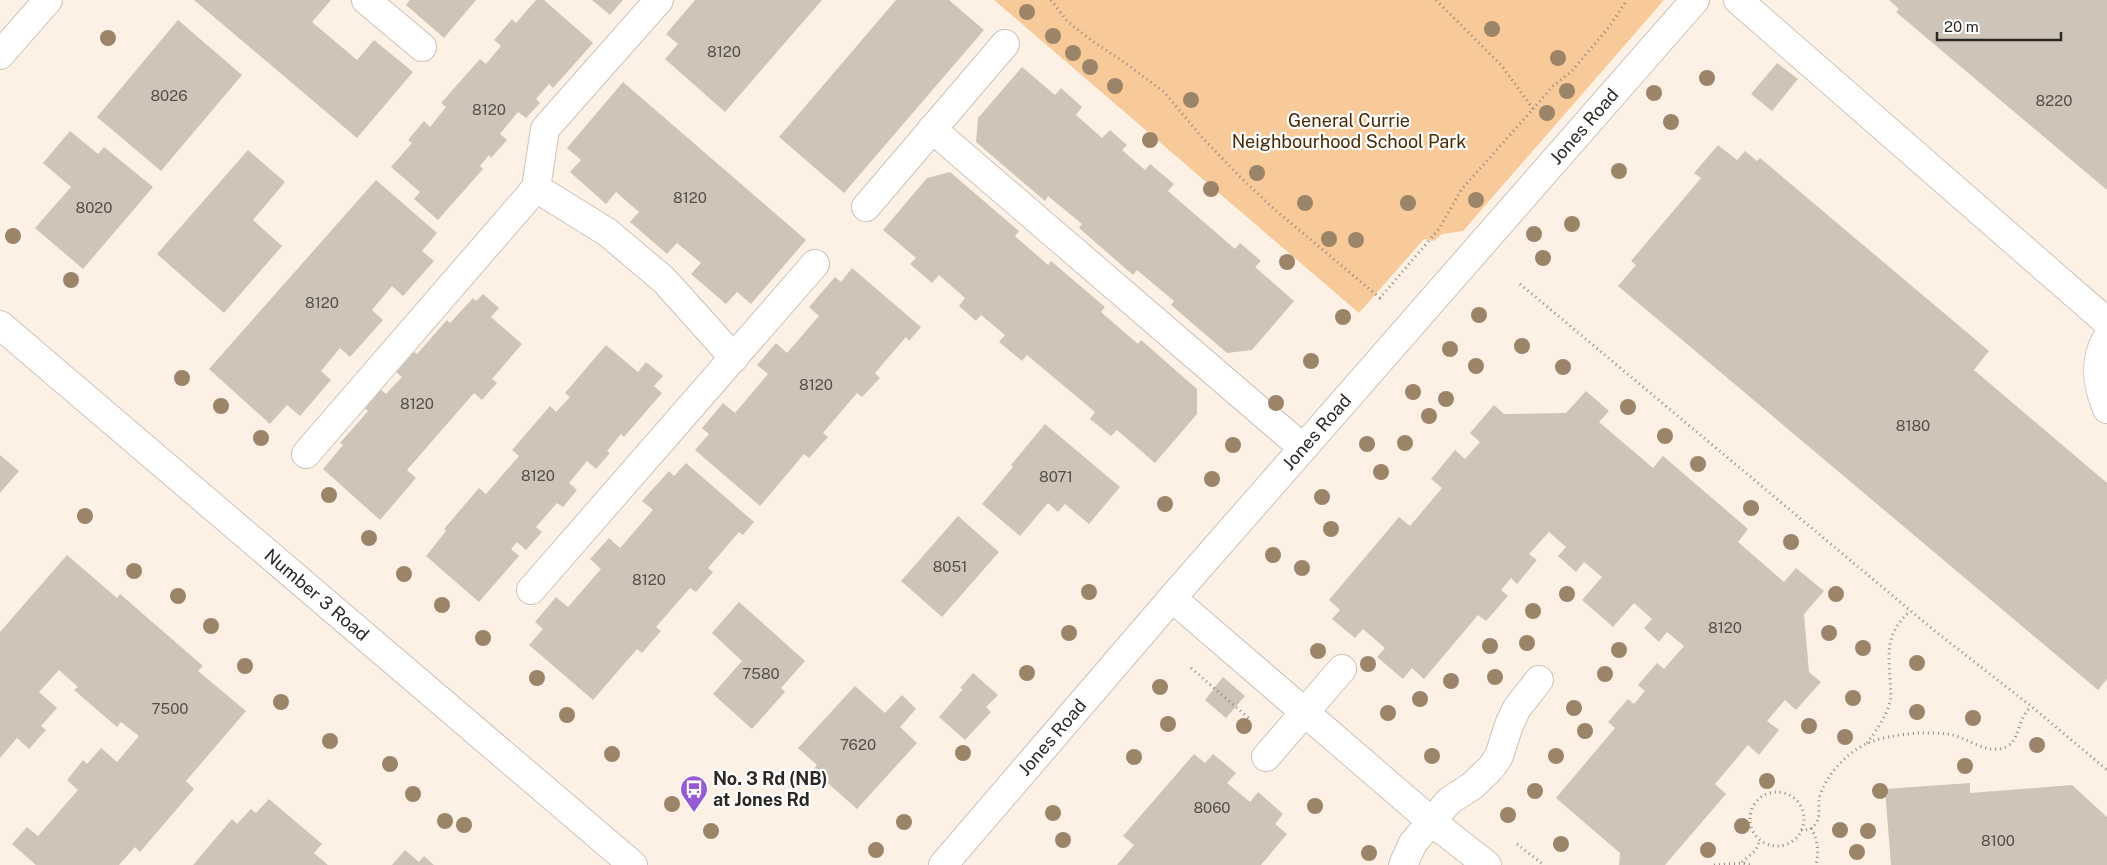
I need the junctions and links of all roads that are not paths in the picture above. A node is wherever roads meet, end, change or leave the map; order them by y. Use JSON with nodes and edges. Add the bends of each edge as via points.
{"nodes":[{"id":1,"x":48,"y":0,"type":"edge"},
{"id":2,"x":366,"y":0,"type":"edge"},
{"id":3,"x":660,"y":0,"type":"edge"},
{"id":4,"x":1695,"y":0,"type":"edge"},
{"id":5,"x":1738,"y":0,"type":"edge"},
{"id":6,"x":1005,"y":44,"type":"dead end"},
{"id":7,"x":422,"y":47,"type":"dead end"},
{"id":8,"x":0,"y":55,"type":"edge"},
{"id":9,"x":932,"y":129,"type":"junction"},
{"id":10,"x":536,"y":188,"type":"junction"},
{"id":11,"x":866,"y":207,"type":"dead end"},
{"id":12,"x":815,"y":264,"type":"dead end"},
{"id":13,"x":2107,"y":322,"type":"edge"},
{"id":14,"x":0,"y":325,"type":"edge"},
{"id":15,"x":2107,"y":338,"type":"edge"},
{"id":16,"x":734,"y":358,"type":"junction"},
{"id":17,"x":2107,"y":409,"type":"edge"},
{"id":18,"x":1303,"y":448,"type":"junction"},
{"id":19,"x":306,"y":454,"type":"dead end"},
{"id":20,"x":532,"y":590,"type":"dead end"},
{"id":21,"x":1172,"y":598,"type":"junction"},
{"id":22,"x":1342,"y":669,"type":"dead end"},
{"id":23,"x":1539,"y":680,"type":"dead end"},
{"id":24,"x":1304,"y":713,"type":"junction"},
{"id":25,"x":1266,"y":757,"type":"dead end"},
{"id":26,"x":1432,"y":821,"type":"junction"},
{"id":27,"x":633,"y":865,"type":"edge"},
{"id":28,"x":943,"y":865,"type":"edge"},
{"id":29,"x":1403,"y":865,"type":"edge"},
{"id":30,"x":1487,"y":865,"type":"edge"}],
"edges":[{"from":1,"to":8,"type":"street"},
{"from":2,"to":7,"type":"street"},
{"from":3,"to":10,"type":"street","via":[[545,130]]},
{"from":4,"to":18,"type":"street","name":"Jones Road"},
{"from":5,"to":13,"type":"street"},
{"from":6,"to":9,"type":"street"},
{"from":9,"to":11,"type":"street"},
{"from":9,"to":18,"type":"street"},
{"from":10,"to":16,"type":"street","via":[[607,232],[664,280]]},
{"from":10,"to":19,"type":"street"},
{"from":12,"to":16,"type":"street"},
{"from":14,"to":27,"type":"street","name":"Number 3 Road"},
{"from":15,"to":17,"type":"street","via":[[2102,345],[2097,368],[2099,390]]},
{"from":16,"to":20,"type":"street"},
{"from":18,"to":21,"type":"street","name":"Jones Road"},
{"from":21,"to":24,"type":"street"},
{"from":21,"to":28,"type":"street","name":"Jones Road"},
{"from":22,"to":24,"type":"street"},
{"from":23,"to":26,"type":"street","via":[[1517,708],[1500,756],[1491,768],[1449,801]]},
{"from":24,"to":25,"type":"street"},
{"from":24,"to":26,"type":"street"},
{"from":26,"to":29,"type":"street","via":[[1413,843]]},
{"from":26,"to":30,"type":"street"}]}
